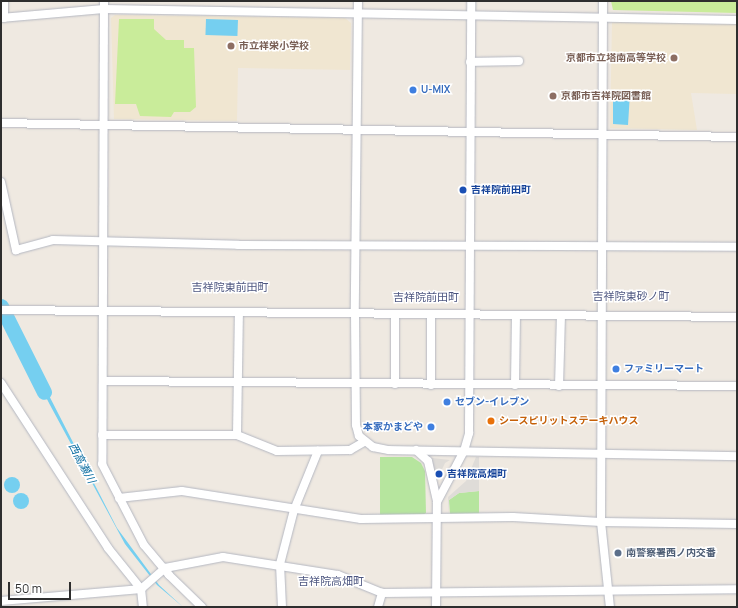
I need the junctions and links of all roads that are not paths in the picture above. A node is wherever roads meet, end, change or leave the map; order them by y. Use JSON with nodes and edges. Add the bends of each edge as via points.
{"nodes":[{"id":1,"x":4,"y":1,"type":"edge"},
{"id":2,"x":358,"y":1,"type":"edge"},
{"id":3,"x":471,"y":1,"type":"edge"},
{"id":4,"x":603,"y":1,"type":"edge"},
{"id":5,"x":104,"y":5,"type":"edge"},
{"id":6,"x":358,"y":11,"type":"junction"},
{"id":7,"x":470,"y":14,"type":"junction"},
{"id":8,"x":603,"y":17,"type":"junction"},
{"id":9,"x":3,"y":18,"type":"edge"},
{"id":10,"x":737,"y":20,"type":"edge"},
{"id":11,"x":519,"y":61,"type":"dead end"},
{"id":12,"x":470,"y":62,"type":"junction"},
{"id":13,"x":1,"y":123,"type":"edge"},
{"id":14,"x":104,"y":125,"type":"junction"},
{"id":15,"x":357,"y":130,"type":"junction"},
{"id":16,"x":470,"y":132,"type":"junction"},
{"id":17,"x":603,"y":135,"type":"junction"},
{"id":18,"x":737,"y":137,"type":"edge"},
{"id":19,"x":1,"y":182,"type":"edge"},
{"id":20,"x":104,"y":242,"type":"junction"},
{"id":21,"x":470,"y":244,"type":"junction"},
{"id":22,"x":358,"y":245,"type":"junction"},
{"id":23,"x":603,"y":245,"type":"junction"},
{"id":24,"x":737,"y":247,"type":"edge"},
{"id":25,"x":1,"y":310,"type":"edge"},
{"id":26,"x":103,"y":311,"type":"junction"},
{"id":27,"x":239,"y":312,"type":"junction"},
{"id":28,"x":355,"y":313,"type":"junction"},
{"id":29,"x":395,"y":314,"type":"junction"},
{"id":30,"x":431,"y":314,"type":"junction"},
{"id":31,"x":470,"y":314,"type":"junction"},
{"id":32,"x":516,"y":315,"type":"junction"},
{"id":33,"x":561,"y":315,"type":"junction"},
{"id":34,"x":603,"y":316,"type":"junction"},
{"id":35,"x":737,"y":317,"type":"edge"},
{"id":36,"x":103,"y":381,"type":"junction"},
{"id":37,"x":1,"y":383,"type":"edge"},
{"id":38,"x":236,"y":383,"type":"junction"},
{"id":39,"x":356,"y":384,"type":"junction"},
{"id":40,"x":396,"y":384,"type":"junction"},
{"id":41,"x":470,"y":384,"type":"junction"},
{"id":42,"x":431,"y":385,"type":"junction"},
{"id":43,"x":515,"y":386,"type":"junction"},
{"id":44,"x":559,"y":386,"type":"junction"},
{"id":45,"x":600,"y":386,"type":"junction"},
{"id":46,"x":737,"y":386,"type":"edge"},
{"id":47,"x":102,"y":435,"type":"junction"},
{"id":48,"x":237,"y":435,"type":"junction"},
{"id":49,"x":364,"y":442,"type":"junction"},
{"id":50,"x":416,"y":450,"type":"junction"},
{"id":51,"x":318,"y":451,"type":"junction"},
{"id":52,"x":464,"y":451,"type":"junction"},
{"id":53,"x":601,"y":454,"type":"junction"},
{"id":54,"x":737,"y":456,"type":"edge"},
{"id":55,"x":119,"y":498,"type":"junction"},
{"id":56,"x":437,"y":502,"type":"junction"},
{"id":57,"x":294,"y":510,"type":"junction"},
{"id":58,"x":436,"y":518,"type":"junction"},
{"id":59,"x":601,"y":522,"type":"junction"},
{"id":60,"x":737,"y":524,"type":"edge"},
{"id":61,"x":280,"y":564,"type":"junction"},
{"id":62,"x":164,"y":570,"type":"junction"},
{"id":63,"x":142,"y":588,"type":"junction"},
{"id":64,"x":737,"y":589,"type":"edge"},
{"id":65,"x":608,"y":590,"type":"junction"},
{"id":66,"x":436,"y":591,"type":"junction"},
{"id":67,"x":382,"y":593,"type":"junction"},
{"id":68,"x":1,"y":601,"type":"edge"},
{"id":69,"x":143,"y":607,"type":"edge"},
{"id":70,"x":202,"y":607,"type":"edge"},
{"id":71,"x":282,"y":607,"type":"edge"},
{"id":72,"x":378,"y":607,"type":"edge"},
{"id":73,"x":436,"y":607,"type":"edge"},
{"id":74,"x":610,"y":607,"type":"edge"}],
"edges":[{"from":1,"to":9,"type":"street"},
{"from":2,"to":6,"type":"street"},
{"from":3,"to":7,"type":"street"},
{"from":4,"to":8,"type":"street"},
{"from":5,"to":6,"type":"street"},
{"from":5,"to":9,"type":"street"},
{"from":5,"to":14,"type":"street"},
{"from":6,"to":7,"type":"street"},
{"from":6,"to":15,"type":"street"},
{"from":7,"to":8,"type":"street"},
{"from":7,"to":12,"type":"street"},
{"from":8,"to":10,"type":"street"},
{"from":8,"to":17,"type":"street"},
{"from":11,"to":12,"type":"street"},
{"from":12,"to":16,"type":"street"},
{"from":13,"to":14,"type":"street"},
{"from":14,"to":15,"type":"street"},
{"from":14,"to":20,"type":"street"},
{"from":15,"to":16,"type":"street"},
{"from":15,"to":22,"type":"street"},
{"from":16,"to":17,"type":"street"},
{"from":16,"to":21,"type":"street"},
{"from":17,"to":18,"type":"street"},
{"from":17,"to":23,"type":"street"},
{"from":19,"to":20,"type":"street","via":[[16,250],[53,240]]},
{"from":20,"to":22,"type":"street"},
{"from":20,"to":26,"type":"street"},
{"from":21,"to":22,"type":"street"},
{"from":21,"to":23,"type":"street"},
{"from":21,"to":31,"type":"street"},
{"from":22,"to":28,"type":"street"},
{"from":23,"to":24,"type":"street"},
{"from":23,"to":34,"type":"street"},
{"from":25,"to":26,"type":"street"},
{"from":26,"to":27,"type":"street"},
{"from":26,"to":36,"type":"street"},
{"from":27,"to":28,"type":"street"},
{"from":27,"to":38,"type":"street"},
{"from":28,"to":29,"type":"street"},
{"from":28,"to":39,"type":"street"},
{"from":29,"to":30,"type":"street"},
{"from":29,"to":40,"type":"street"},
{"from":30,"to":31,"type":"street"},
{"from":30,"to":42,"type":"street"},
{"from":31,"to":32,"type":"street"},
{"from":31,"to":41,"type":"street"},
{"from":32,"to":33,"type":"street"},
{"from":32,"to":43,"type":"street"},
{"from":33,"to":34,"type":"street"},
{"from":33,"to":44,"type":"street"},
{"from":34,"to":35,"type":"street"},
{"from":34,"to":45,"type":"street"},
{"from":36,"to":38,"type":"street"},
{"from":36,"to":47,"type":"street"},
{"from":37,"to":63,"type":"street","via":[[108,548]]},
{"from":38,"to":39,"type":"street"},
{"from":38,"to":48,"type":"street"},
{"from":39,"to":40,"type":"street"},
{"from":39,"to":49,"type":"street","via":[[356,425]]},
{"from":40,"to":42,"type":"street"},
{"from":41,"to":42,"type":"street"},
{"from":41,"to":43,"type":"street"},
{"from":41,"to":52,"type":"street","via":[[469,433]]},
{"from":43,"to":44,"type":"street"},
{"from":44,"to":45,"type":"street"},
{"from":45,"to":46,"type":"street"},
{"from":45,"to":53,"type":"street"},
{"from":47,"to":48,"type":"street"},
{"from":47,"to":55,"type":"street","via":[[102,464]]},
{"from":48,"to":51,"type":"street","via":[[277,451]]},
{"from":49,"to":50,"type":"street","via":[[380,449]]},
{"from":49,"to":51,"type":"street","via":[[350,450]]},
{"from":50,"to":52,"type":"street"},
{"from":50,"to":56,"type":"street","via":[[430,465]]},
{"from":51,"to":57,"type":"street"},
{"from":52,"to":53,"type":"street"},
{"from":52,"to":56,"type":"street"},
{"from":53,"to":54,"type":"street"},
{"from":53,"to":59,"type":"street"},
{"from":55,"to":57,"type":"street","via":[[182,492]]},
{"from":55,"to":62,"type":"street","via":[[144,545]]},
{"from":56,"to":58,"type":"street"},
{"from":57,"to":58,"type":"street","via":[[361,519]]},
{"from":57,"to":61,"type":"street"},
{"from":58,"to":59,"type":"street","via":[[513,517]]},
{"from":58,"to":66,"type":"street"},
{"from":59,"to":60,"type":"street"},
{"from":59,"to":65,"type":"street"},
{"from":61,"to":62,"type":"street","via":[[223,557]]},
{"from":61,"to":67,"type":"street","via":[[338,575]]},
{"from":61,"to":71,"type":"street"},
{"from":62,"to":63,"type":"street"},
{"from":62,"to":70,"type":"street"},
{"from":63,"to":68,"type":"street"},
{"from":63,"to":69,"type":"street"},
{"from":64,"to":65,"type":"street"},
{"from":65,"to":66,"type":"street"},
{"from":65,"to":74,"type":"street"},
{"from":66,"to":67,"type":"street"},
{"from":66,"to":73,"type":"street"},
{"from":67,"to":72,"type":"street"}]}
